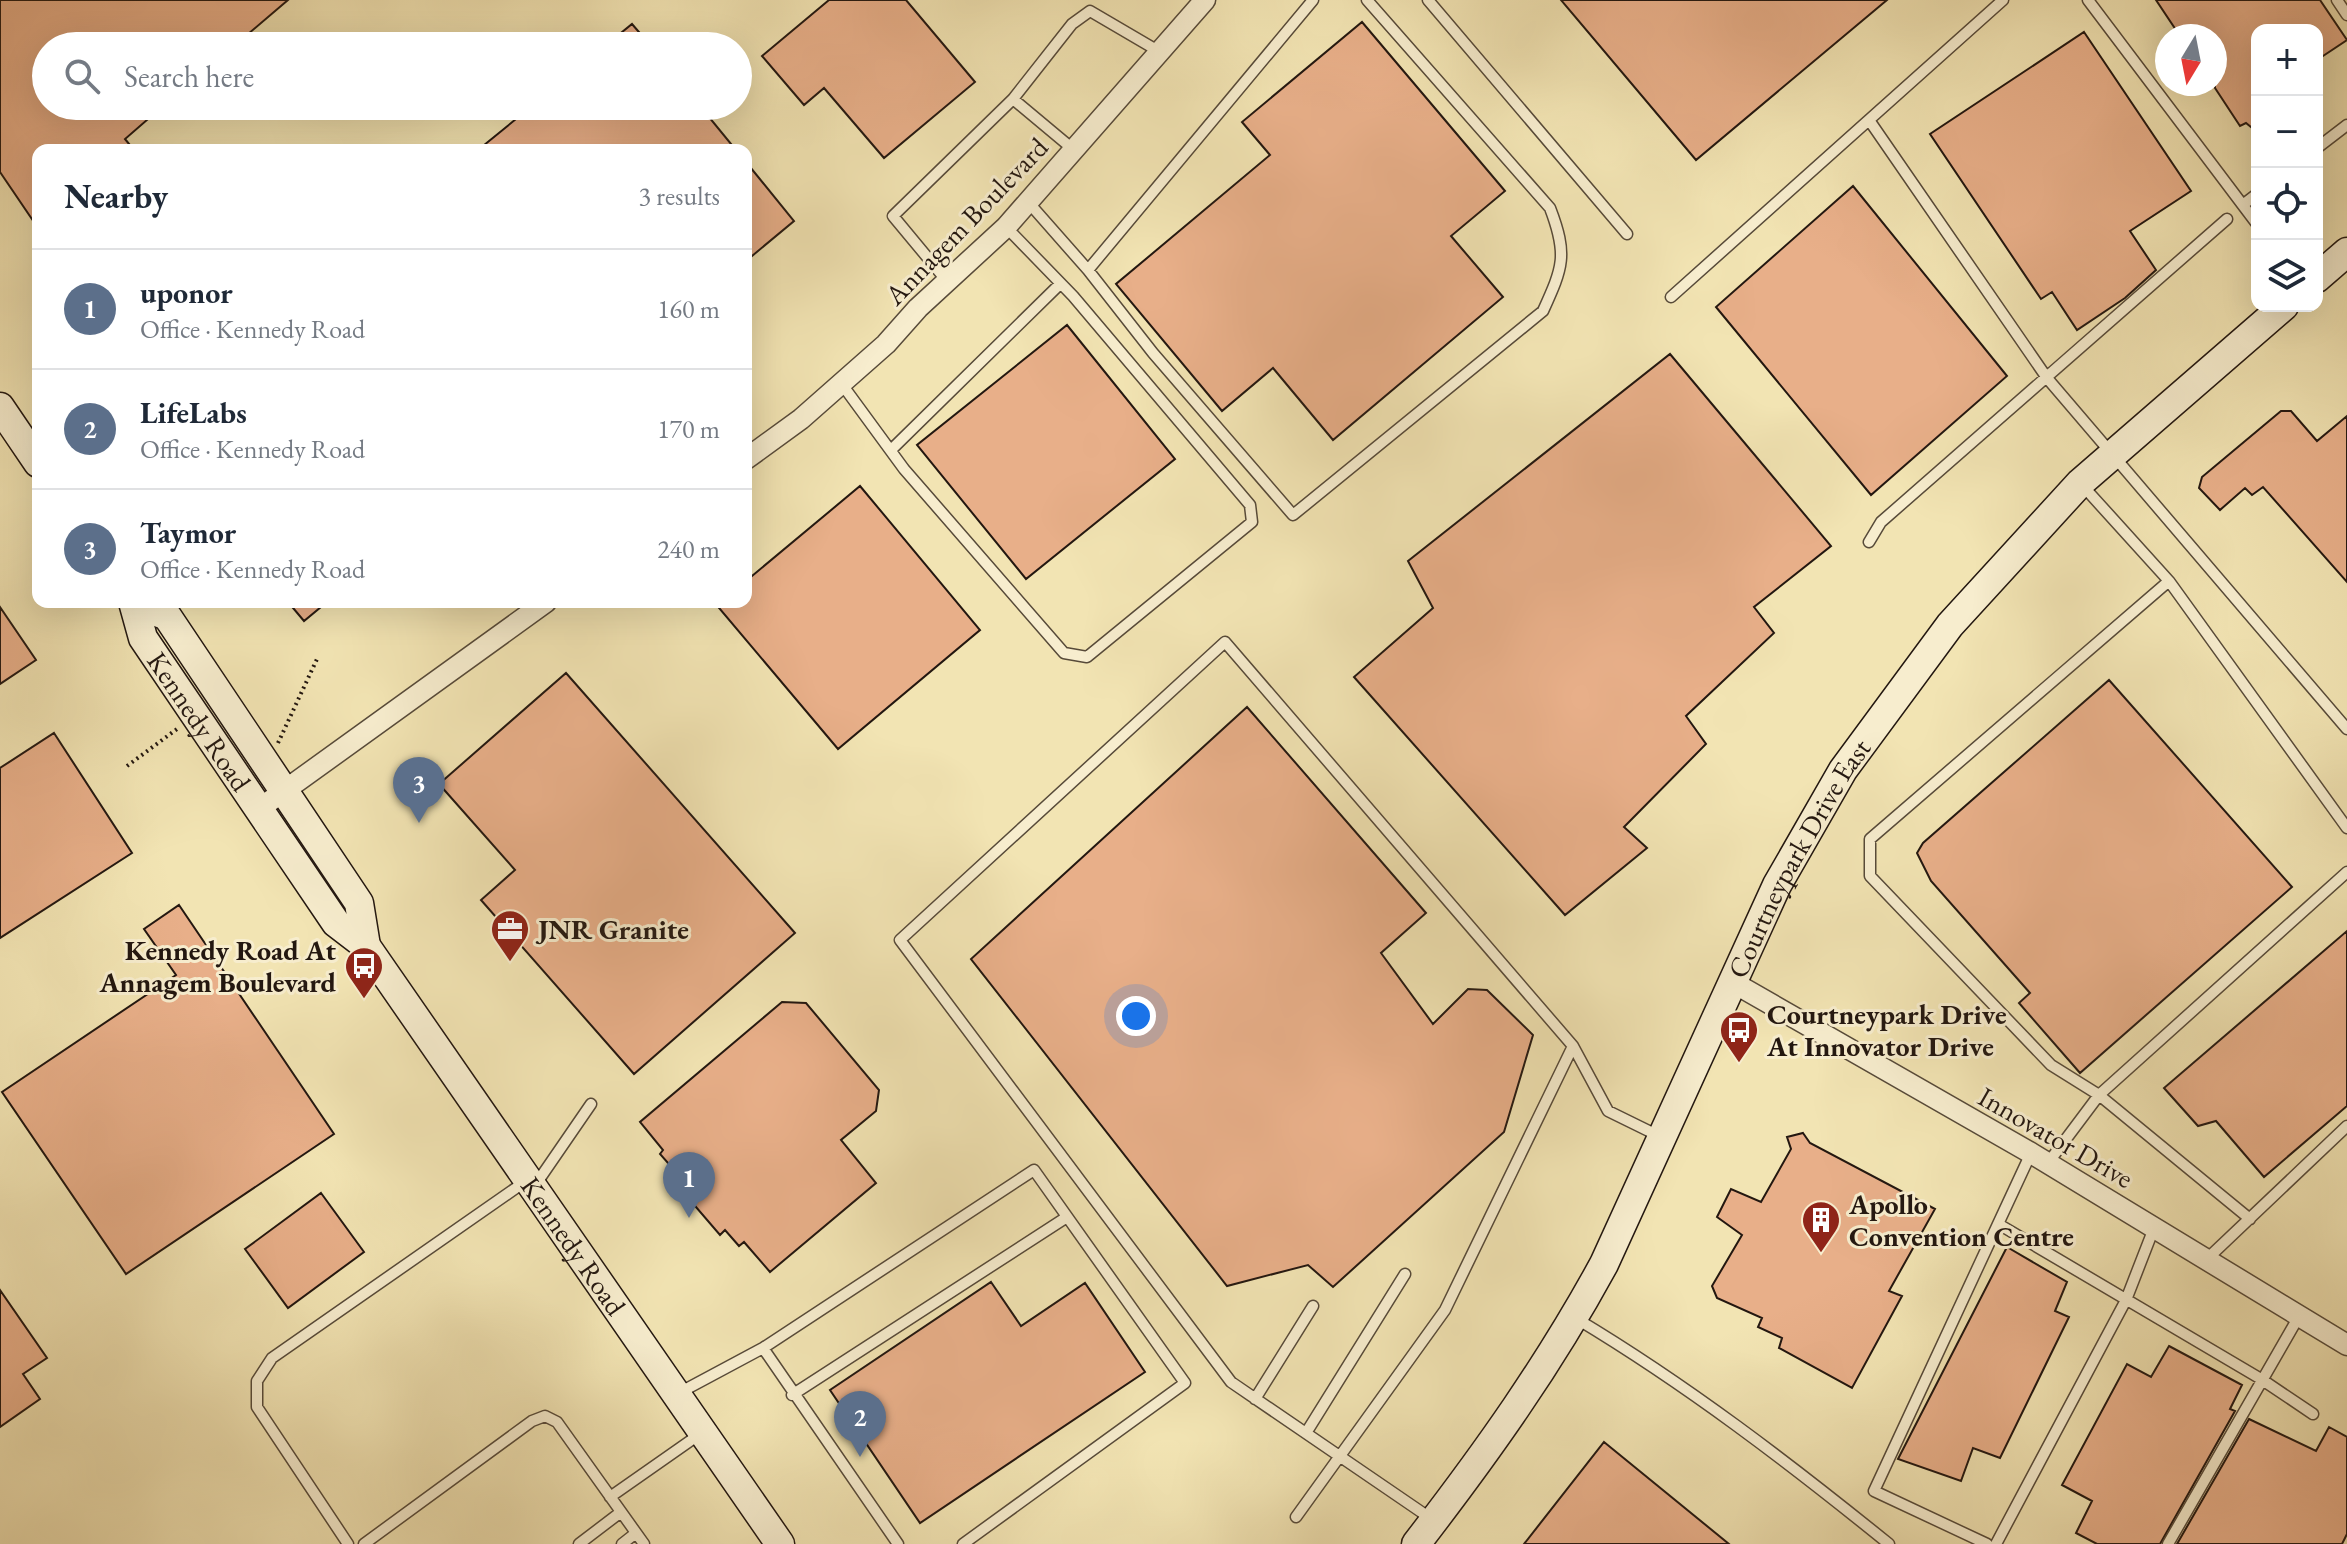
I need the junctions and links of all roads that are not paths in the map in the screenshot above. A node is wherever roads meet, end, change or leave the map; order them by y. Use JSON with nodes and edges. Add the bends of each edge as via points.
{"nodes":[{"id":1,"x":1205,"y":0,"type":"edge"},
{"id":2,"x":1313,"y":0,"type":"edge"},
{"id":3,"x":1367,"y":0,"type":"edge"},
{"id":4,"x":1428,"y":0,"type":"edge"},
{"id":5,"x":2003,"y":0,"type":"edge"},
{"id":6,"x":2088,"y":0,"type":"edge"},
{"id":7,"x":2337,"y":0,"type":"edge"},
{"id":8,"x":2347,"y":15,"type":"edge"},
{"id":9,"x":1160,"y":52,"type":"junction"},
{"id":10,"x":1013,"y":99,"type":"junction"},
{"id":11,"x":1869,"y":120,"type":"junction"},
{"id":12,"x":2347,"y":125,"type":"edge"},
{"id":13,"x":2323,"y":143,"type":"edge"},
{"id":14,"x":1074,"y":150,"type":"junction"},
{"id":15,"x":2251,"y":199,"type":"edge"},
{"id":16,"x":1029,"y":203,"type":"junction"},
{"id":17,"x":2244,"y":204,"type":"junction"},
{"id":18,"x":2251,"y":215,"type":"edge"},
{"id":19,"x":2227,"y":219,"type":"dead end"},
{"id":20,"x":1006,"y":227,"type":"junction"},
{"id":21,"x":1627,"y":234,"type":"dead end"},
{"id":22,"x":2347,"y":252,"type":"edge"},
{"id":23,"x":1088,"y":270,"type":"junction"},
{"id":24,"x":2323,"y":273,"type":"edge"},
{"id":25,"x":947,"y":281,"type":"junction"},
{"id":26,"x":1059,"y":285,"type":"junction"},
{"id":27,"x":1671,"y":297,"type":"dead end"},
{"id":28,"x":2277,"y":312,"type":"edge"},
{"id":29,"x":2047,"y":378,"type":"junction"},
{"id":30,"x":841,"y":383,"type":"junction"},
{"id":31,"x":0,"y":407,"type":"edge"},
{"id":32,"x":892,"y":449,"type":"junction"},
{"id":33,"x":2112,"y":453,"type":"junction"},
{"id":34,"x":32,"y":454,"type":"edge"},
{"id":35,"x":752,"y":455,"type":"edge"},
{"id":36,"x":2080,"y":483,"type":"junction"},
{"id":37,"x":1869,"y":542,"type":"dead end"},
{"id":38,"x":2169,"y":581,"type":"junction"},
{"id":39,"x":135,"y":608,"type":"edge"},
{"id":40,"x":147,"y":608,"type":"edge"},
{"id":41,"x":538,"y":608,"type":"edge"},
{"id":42,"x":2347,"y":729,"type":"edge"},
{"id":43,"x":284,"y":791,"type":"junction"},
{"id":44,"x":259,"y":809,"type":"junction"},
{"id":45,"x":2347,"y":828,"type":"edge"},
{"id":46,"x":2347,"y":872,"type":"edge"},
{"id":47,"x":366,"y":946,"type":"junction"},
{"id":48,"x":1734,"y":983,"type":"junction"},
{"id":49,"x":1573,"y":1046,"type":"junction"},
{"id":50,"x":2099,"y":1095,"type":"junction"},
{"id":51,"x":591,"y":1104,"type":"dead end"},
{"id":52,"x":2347,"y":1126,"type":"edge"},
{"id":53,"x":1663,"y":1137,"type":"junction"},
{"id":54,"x":2039,"y":1158,"type":"junction"},
{"id":55,"x":530,"y":1184,"type":"junction"},
{"id":56,"x":1067,"y":1217,"type":"junction"},
{"id":57,"x":2250,"y":1219,"type":"junction"},
{"id":58,"x":2000,"y":1225,"type":"junction"},
{"id":59,"x":2155,"y":1227,"type":"junction"},
{"id":60,"x":2208,"y":1258,"type":"junction"},
{"id":61,"x":1405,"y":1274,"type":"dead end"},
{"id":62,"x":2126,"y":1300,"type":"junction"},
{"id":63,"x":1313,"y":1306,"type":"dead end"},
{"id":64,"x":1575,"y":1318,"type":"junction"},
{"id":65,"x":2298,"y":1318,"type":"junction"},
{"id":66,"x":2347,"y":1345,"type":"edge"},
{"id":67,"x":763,"y":1348,"type":"junction"},
{"id":68,"x":2261,"y":1379,"type":"junction"},
{"id":69,"x":675,"y":1395,"type":"junction"},
{"id":70,"x":792,"y":1395,"type":"junction"},
{"id":71,"x":1255,"y":1399,"type":"junction"},
{"id":72,"x":2313,"y":1414,"type":"dead end"},
{"id":73,"x":702,"y":1433,"type":"junction"},
{"id":74,"x":1306,"y":1433,"type":"junction"},
{"id":75,"x":1341,"y":1457,"type":"junction"},
{"id":76,"x":610,"y":1497,"type":"junction"},
{"id":77,"x":621,"y":1512,"type":"junction"},
{"id":78,"x":1296,"y":1517,"type":"dead end"},
{"id":79,"x":1434,"y":1521,"type":"junction"},
{"id":80,"x":636,"y":1533,"type":"junction"},
{"id":81,"x":348,"y":1544,"type":"edge"},
{"id":82,"x":364,"y":1544,"type":"edge"},
{"id":83,"x":579,"y":1544,"type":"edge"},
{"id":84,"x":622,"y":1544,"type":"edge"},
{"id":85,"x":644,"y":1544,"type":"edge"},
{"id":86,"x":780,"y":1544,"type":"edge"},
{"id":87,"x":898,"y":1544,"type":"edge"},
{"id":88,"x":963,"y":1544,"type":"edge"},
{"id":89,"x":1416,"y":1544,"type":"edge"},
{"id":90,"x":1889,"y":1544,"type":"edge"},
{"id":91,"x":1987,"y":1544,"type":"edge"},
{"id":92,"x":1996,"y":1544,"type":"edge"},
{"id":93,"x":2168,"y":1544,"type":"edge"}],
"edges":[{"from":1,"to":9,"type":"street","name":"Annagem Boulevard"},
{"from":2,"to":23,"type":"lane"},
{"from":3,"to":23,"type":"lane","via":[[1550,208],[1561,236],[1562,271],[1543,311],[1293,515]]},
{"from":4,"to":21,"type":"lane"},
{"from":5,"to":11,"type":"lane"},
{"from":6,"to":17,"type":"lane"},
{"from":7,"to":8,"type":"lane"},
{"from":9,"to":10,"type":"lane","via":[[1090,11],[1072,24]]},
{"from":9,"to":14,"type":"street","name":"Annagem Boulevard"},
{"from":10,"to":14,"type":"lane"},
{"from":10,"to":25,"type":"lane","via":[[893,216]]},
{"from":11,"to":27,"type":"lane"},
{"from":11,"to":29,"type":"lane"},
{"from":12,"to":13,"type":"lane"},
{"from":14,"to":16,"type":"street","name":"Annagem Boulevard"},
{"from":15,"to":17,"type":"lane"},
{"from":16,"to":20,"type":"street","name":"Annagem Boulevard"},
{"from":16,"to":23,"type":"lane"},
{"from":17,"to":18,"type":"lane"},
{"from":19,"to":29,"type":"lane"},
{"from":20,"to":25,"type":"street","name":"Annagem Boulevard"},
{"from":20,"to":26,"type":"lane"},
{"from":22,"to":24,"type":"main road"},
{"from":25,"to":30,"type":"street","name":"Annagem Boulevard"},
{"from":26,"to":32,"type":"lane"},
{"from":26,"to":32,"type":"lane","via":[[1250,505],[1252,522],[1087,657],[1076,658],[1054,642]]},
{"from":28,"to":33,"type":"main road","name":"Courtneypark Drive East"},
{"from":29,"to":33,"type":"lane"},
{"from":29,"to":37,"type":"lane","via":[[1881,522]]},
{"from":30,"to":32,"type":"lane"},
{"from":30,"to":35,"type":"street","name":"Annagem Boulevard"},
{"from":31,"to":34,"type":"main road"},
{"from":33,"to":36,"type":"main road","name":"Courtneypark Drive East"},
{"from":33,"to":42,"type":"lane"},
{"from":36,"to":38,"type":"lane"},
{"from":36,"to":48,"type":"main road","name":"Courtneypark Drive East","via":[[1950,625],[1843,770],[1777,885]]},
{"from":38,"to":45,"type":"lane"},
{"from":38,"to":50,"type":"lane","via":[[1870,839],[1870,876],[2051,1065]]},
{"from":39,"to":44,"type":"main road","name":"Kennedy Road","via":[[143,638]]},
{"from":40,"to":43,"type":"main road","name":"Kennedy Road","via":[[167,616]]},
{"from":41,"to":43,"type":"street"},
{"from":43,"to":44,"type":"street"},
{"from":43,"to":47,"type":"main road","name":"Kennedy Road","via":[[359,903]]},
{"from":44,"to":47,"type":"main road","name":"Kennedy Road","via":[[336,923]]},
{"from":46,"to":50,"type":"lane"},
{"from":47,"to":55,"type":"main road","name":"Kennedy Road"},
{"from":48,"to":53,"type":"main road","name":"Courtneypark Drive East"},
{"from":48,"to":54,"type":"street","name":"Innovator Drive"},
{"from":49,"to":53,"type":"lane","via":[[1608,1111]]},
{"from":49,"to":71,"type":"lane","via":[[1225,642],[900,940],[1231,1382]]},
{"from":49,"to":75,"type":"lane","via":[[1445,1310]]},
{"from":50,"to":54,"type":"lane"},
{"from":50,"to":57,"type":"lane"},
{"from":51,"to":55,"type":"lane"},
{"from":52,"to":57,"type":"lane"},
{"from":53,"to":64,"type":"main road","name":"Courtneypark Drive East"},
{"from":54,"to":58,"type":"lane"},
{"from":54,"to":59,"type":"street","name":"Innovator Drive"},
{"from":55,"to":69,"type":"main road","name":"Kennedy Road"},
{"from":55,"to":81,"type":"lane","via":[[272,1358],[257,1381],[257,1407]]},
{"from":56,"to":67,"type":"lane","via":[[1034,1170]]},
{"from":56,"to":70,"type":"lane"},
{"from":56,"to":88,"type":"lane","via":[[1185,1383]]},
{"from":57,"to":60,"type":"lane"},
{"from":58,"to":62,"type":"lane"},
{"from":58,"to":91,"type":"lane","via":[[1874,1491]]},
{"from":59,"to":60,"type":"street","name":"Innovator Drive"},
{"from":59,"to":62,"type":"lane"},
{"from":60,"to":65,"type":"street","name":"Innovator Drive"},
{"from":61,"to":74,"type":"lane"},
{"from":62,"to":68,"type":"lane"},
{"from":62,"to":92,"type":"lane"},
{"from":63,"to":71,"type":"lane"},
{"from":64,"to":79,"type":"main road","name":"Courtneypark Drive East","via":[[1524,1401]]},
{"from":64,"to":90,"type":"lane","via":[[1648,1361]]},
{"from":65,"to":66,"type":"street","name":"Innovator Drive"},
{"from":65,"to":68,"type":"lane"},
{"from":67,"to":69,"type":"lane"},
{"from":67,"to":70,"type":"lane"},
{"from":68,"to":72,"type":"lane"},
{"from":68,"to":93,"type":"lane"},
{"from":69,"to":73,"type":"main road","name":"Kennedy Road"},
{"from":70,"to":87,"type":"lane"},
{"from":71,"to":74,"type":"lane"},
{"from":73,"to":76,"type":"lane"},
{"from":73,"to":86,"type":"main road","name":"Kennedy Road"},
{"from":74,"to":75,"type":"lane"},
{"from":75,"to":78,"type":"lane"},
{"from":75,"to":79,"type":"lane"},
{"from":76,"to":77,"type":"lane"},
{"from":76,"to":82,"type":"lane","via":[[557,1422],[545,1416]]},
{"from":77,"to":80,"type":"lane"},
{"from":77,"to":83,"type":"lane"},
{"from":79,"to":89,"type":"main road","name":"Courtneypark Drive East"},
{"from":80,"to":84,"type":"lane"},
{"from":80,"to":85,"type":"lane"}]}
